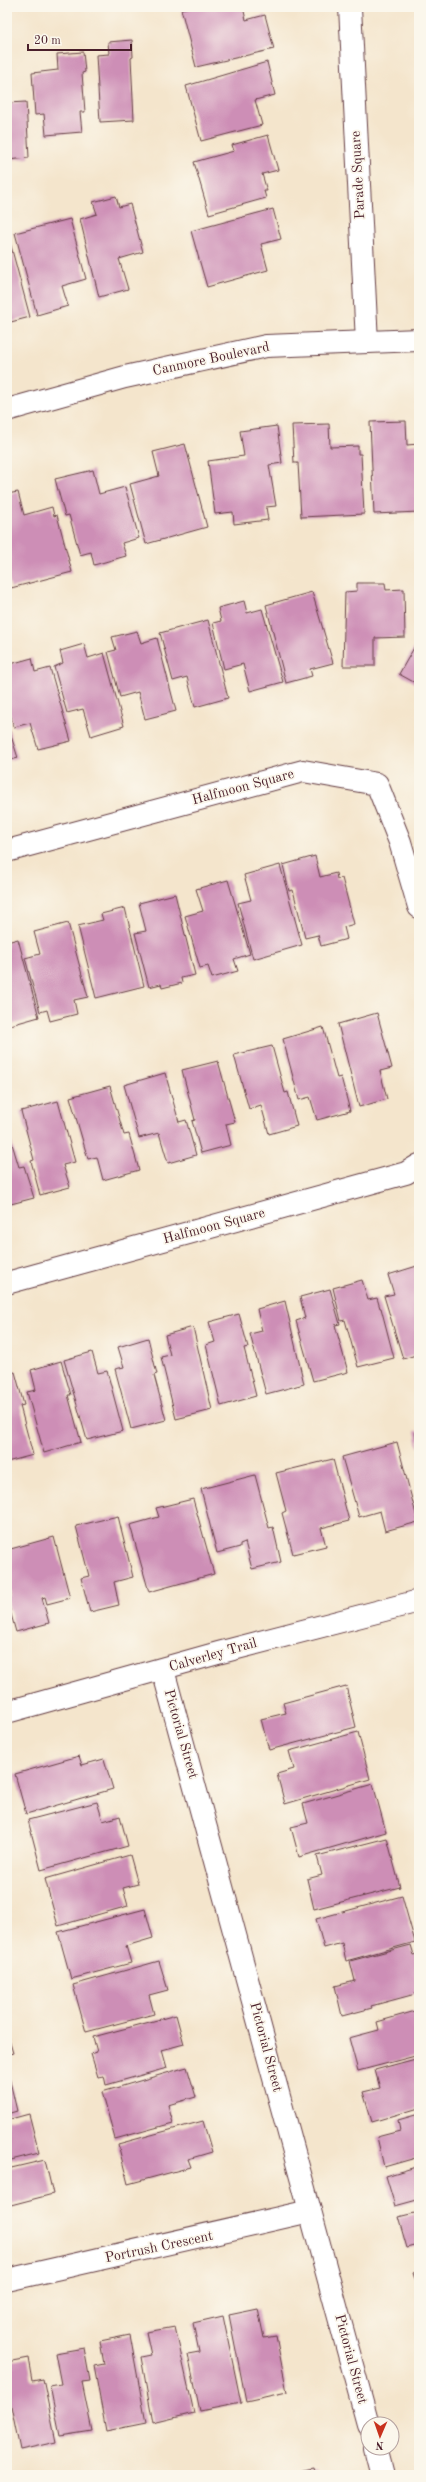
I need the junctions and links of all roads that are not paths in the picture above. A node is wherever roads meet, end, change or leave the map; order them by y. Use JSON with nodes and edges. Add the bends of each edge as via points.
{"nodes":[{"id":1,"x":350,"y":7,"type":"edge"},
{"id":2,"x":419,"y":340,"type":"edge"},
{"id":3,"x":367,"y":342,"type":"junction"},
{"id":4,"x":7,"y":410,"type":"edge"},
{"id":5,"x":7,"y":851,"type":"edge"},
{"id":6,"x":419,"y":907,"type":"edge"},
{"id":7,"x":419,"y":1166,"type":"edge"},
{"id":8,"x":7,"y":1283,"type":"edge"},
{"id":9,"x":419,"y":1600,"type":"edge"},
{"id":10,"x":163,"y":1670,"type":"junction"},
{"id":11,"x":7,"y":1712,"type":"edge"},
{"id":12,"x":310,"y":2211,"type":"junction"},
{"id":13,"x":7,"y":2280,"type":"edge"},
{"id":14,"x":366,"y":2416,"type":"edge"},
{"id":15,"x":377,"y":2456,"type":"edge"},
{"id":16,"x":382,"y":2475,"type":"edge"}],
"edges":[{"from":1,"to":3,"type":"street","name":"Parade Square"},
{"from":2,"to":3,"type":"street","name":"Canmore Boulevard"},
{"from":3,"to":4,"type":"street","name":"Canmore Boulevard","via":[[266,346],[125,377]]},
{"from":5,"to":6,"type":"street","name":"Halfmoon Square","via":[[303,771],[377,784],[400,842]]},
{"from":7,"to":8,"type":"street","name":"Halfmoon Square","via":[[398,1175]]},
{"from":9,"to":10,"type":"street","name":"Calverley Trail"},
{"from":10,"to":11,"type":"street","name":"Calverley Trail"},
{"from":10,"to":12,"type":"street","name":"Pictorial Street"},
{"from":12,"to":13,"type":"street","name":"Portrush Crescent"},
{"from":12,"to":14,"type":"street","name":"Pictorial Street"},
{"from":15,"to":16,"type":"street"}]}
